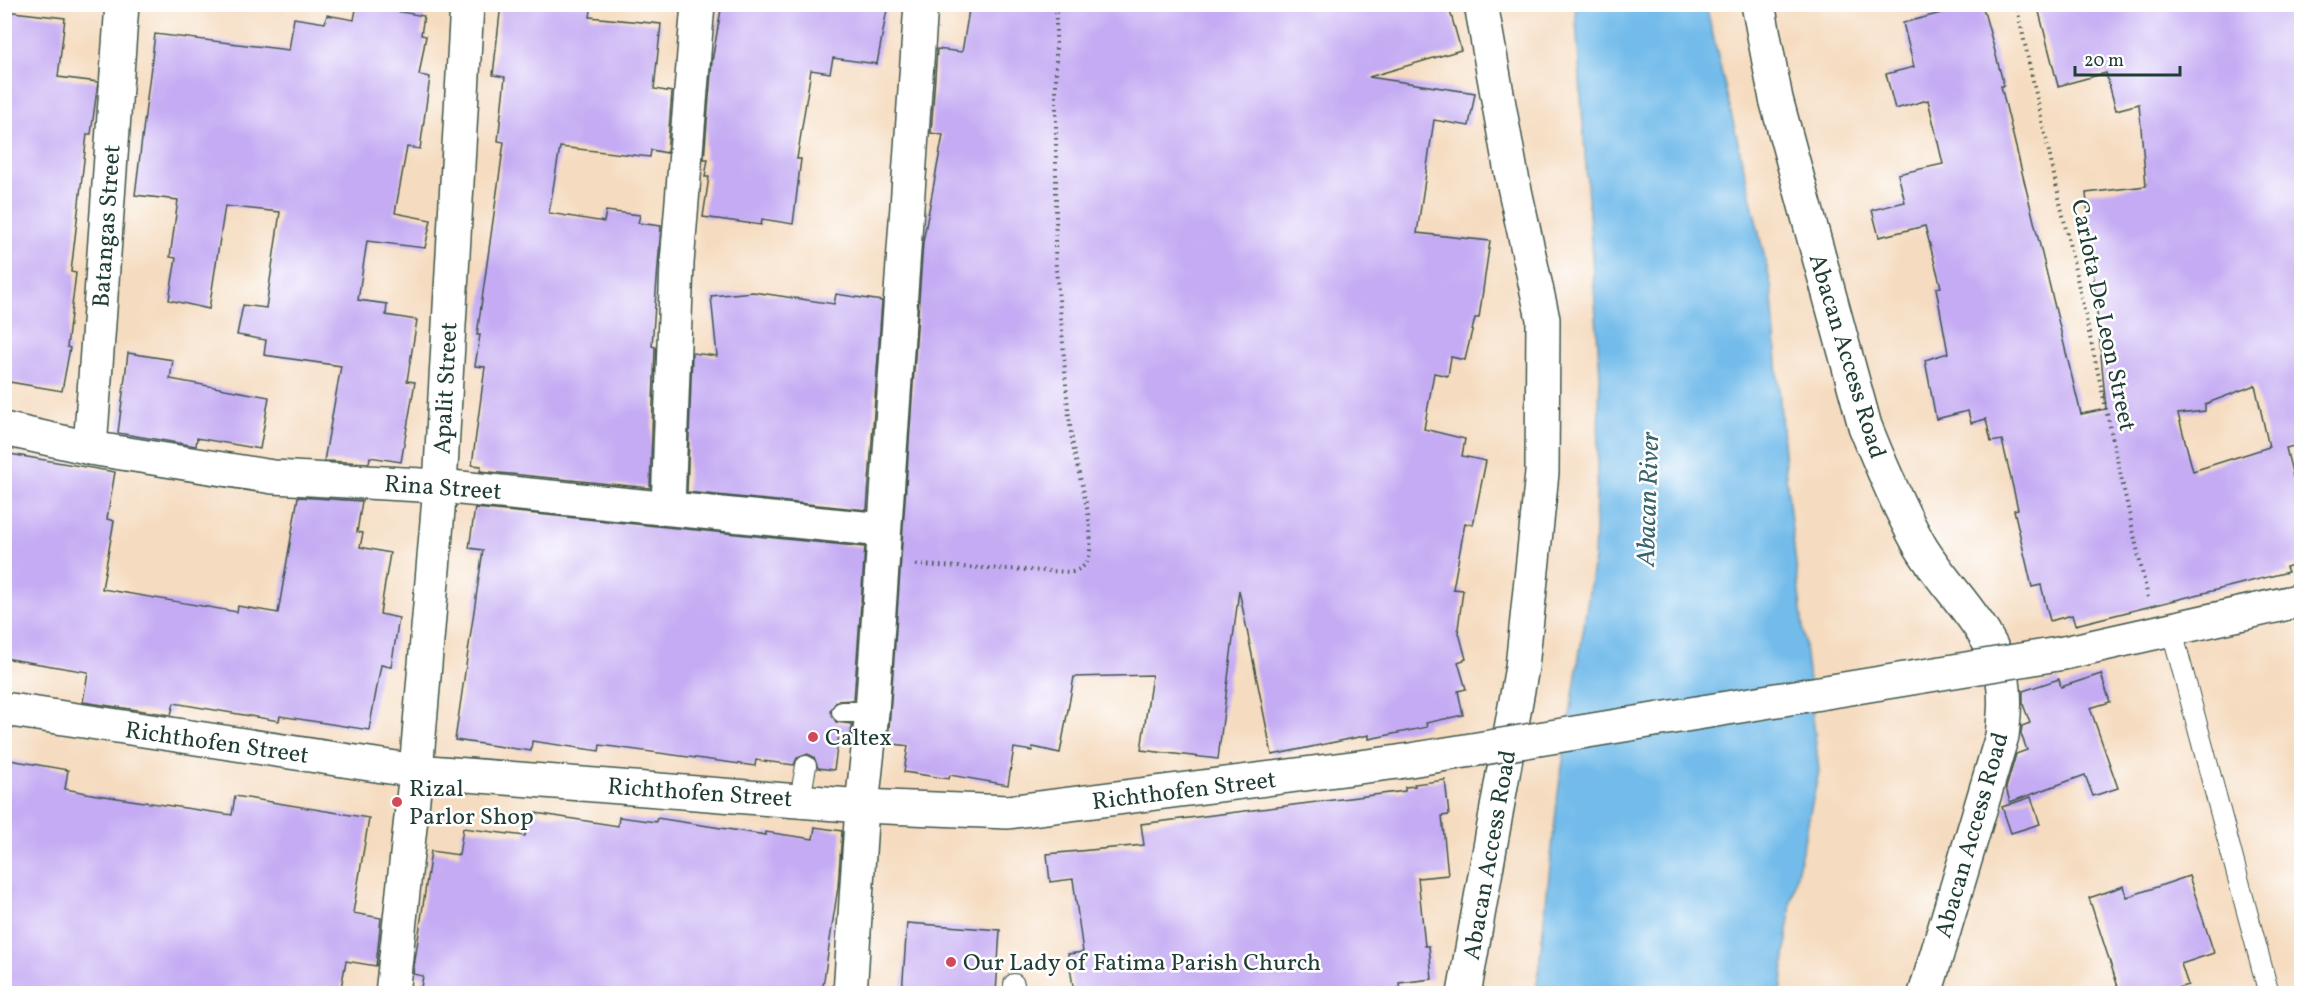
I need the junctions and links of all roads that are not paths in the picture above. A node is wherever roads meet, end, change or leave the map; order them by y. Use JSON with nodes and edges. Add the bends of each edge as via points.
{"nodes":[{"id":1,"x":122,"y":4,"type":"edge"},
{"id":2,"x":467,"y":4,"type":"edge"},
{"id":3,"x":698,"y":4,"type":"edge"},
{"id":4,"x":921,"y":4,"type":"edge"},
{"id":5,"x":1481,"y":4,"type":"edge"},
{"id":6,"x":1758,"y":4,"type":"edge"},
{"id":7,"x":4,"y":429,"type":"edge"},
{"id":8,"x":90,"y":448,"type":"junction"},
{"id":9,"x":440,"y":486,"type":"junction"},
{"id":10,"x":668,"y":507,"type":"junction"},
{"id":11,"x":883,"y":530,"type":"junction"},
{"id":12,"x":2301,"y":600,"type":"edge"},
{"id":13,"x":2164,"y":632,"type":"junction"},
{"id":14,"x":4,"y":709,"type":"edge"},
{"id":15,"x":806,"y":766,"type":"dead end"},
{"id":16,"x":416,"y":771,"type":"junction"},
{"id":17,"x":800,"y":799,"type":"junction"},
{"id":18,"x":862,"y":806,"type":"junction"},
{"id":19,"x":392,"y":993,"type":"edge"},
{"id":20,"x":850,"y":993,"type":"edge"},
{"id":21,"x":1464,"y":993,"type":"edge"},
{"id":22,"x":1925,"y":993,"type":"edge"},
{"id":23,"x":2269,"y":993,"type":"edge"}],
"edges":[{"from":1,"to":8,"type":"street","name":"Batangas Street"},
{"from":2,"to":9,"type":"street","name":"Apalit Street"},
{"from":3,"to":10,"type":"street","via":[[677,263]]},
{"from":4,"to":11,"type":"street"},
{"from":5,"to":21,"type":"street","name":"Abacan Access Road","via":[[1511,172],[1543,319],[1542,473],[1522,667]]},
{"from":6,"to":22,"type":"street","name":"Abacan Access Road","via":[[1776,99],[1865,426],[1920,545],[1977,624],[2003,679],[2002,736]]},
{"from":7,"to":8,"type":"street","name":"Rina Street"},
{"from":8,"to":9,"type":"street","name":"Rina Street","via":[[273,477]]},
{"from":9,"to":10,"type":"street","name":"Rina Street"},
{"from":9,"to":16,"type":"street","name":"Apalit Street"},
{"from":10,"to":11,"type":"street","name":"Rina Street"},
{"from":11,"to":18,"type":"street","via":[[882,563],[857,712]]},
{"from":12,"to":13,"type":"street","name":"Richthofen Street"},
{"from":13,"to":18,"type":"street","name":"Richthofen Street","bridge":true,"via":[[2064,653],[1398,762],[1008,812]]},
{"from":13,"to":23,"type":"lane"},
{"from":14,"to":16,"type":"street","name":"Richthofen Street"},
{"from":15,"to":17,"type":"lane"},
{"from":16,"to":17,"type":"street","name":"Richthofen Street"},
{"from":16,"to":19,"type":"street","name":"Apalit Street"},
{"from":17,"to":18,"type":"street","name":"Richthofen Street"},
{"from":18,"to":20,"type":"street"}]}
